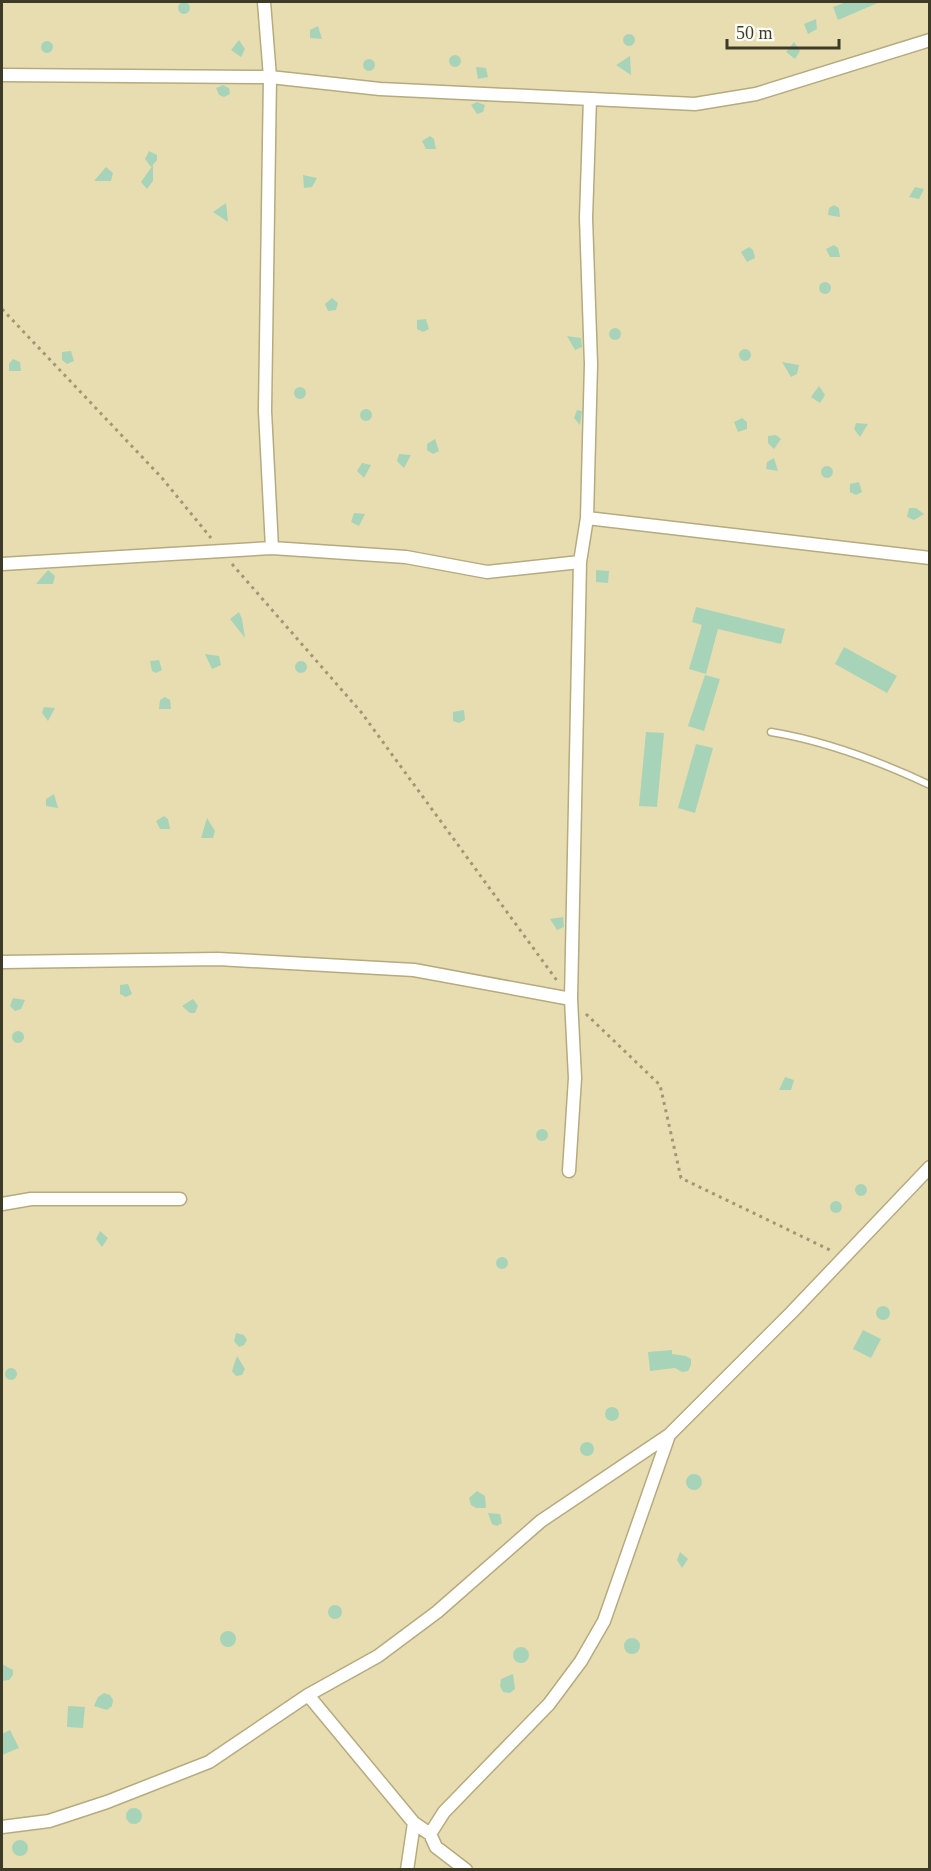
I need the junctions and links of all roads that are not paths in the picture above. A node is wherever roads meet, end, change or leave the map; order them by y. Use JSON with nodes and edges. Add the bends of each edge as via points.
{"nodes":[{"id":1,"x":264,"y":2,"type":"edge"},
{"id":2,"x":930,"y":40,"type":"edge"},
{"id":3,"x":2,"y":75,"type":"edge"},
{"id":4,"x":270,"y":78,"type":"junction"},
{"id":5,"x":590,"y":99,"type":"junction"},
{"id":6,"x":587,"y":518,"type":"junction"},
{"id":7,"x":272,"y":548,"type":"junction"},
{"id":8,"x":930,"y":558,"type":"edge"},
{"id":9,"x":580,"y":562,"type":"junction"},
{"id":10,"x":2,"y":564,"type":"edge"},
{"id":11,"x":771,"y":732,"type":"dead end"},
{"id":12,"x":930,"y":785,"type":"edge"},
{"id":13,"x":2,"y":962,"type":"edge"},
{"id":14,"x":571,"y":999,"type":"junction"},
{"id":15,"x":930,"y":1167,"type":"edge"},
{"id":16,"x":569,"y":1171,"type":"dead end"},
{"id":17,"x":180,"y":1199,"type":"dead end"},
{"id":18,"x":2,"y":1204,"type":"edge"},
{"id":19,"x":669,"y":1435,"type":"junction"},
{"id":20,"x":308,"y":1695,"type":"junction"},
{"id":21,"x":414,"y":1823,"type":"junction"},
{"id":22,"x":2,"y":1827,"type":"edge"},
{"id":23,"x":430,"y":1834,"type":"junction"},
{"id":24,"x":406,"y":1869,"type":"edge"},
{"id":25,"x":466,"y":1869,"type":"edge"}],
"edges":[{"from":1,"to":4,"type":"street"},
{"from":2,"to":5,"type":"street","via":[[756,94],[695,104]]},
{"from":3,"to":4,"type":"street"},
{"from":4,"to":5,"type":"street"},
{"from":4,"to":7,"type":"street","via":[[265,411]]},
{"from":5,"to":6,"type":"street","via":[[586,218],[591,364]]},
{"from":6,"to":8,"type":"street"},
{"from":6,"to":9,"type":"street"},
{"from":7,"to":9,"type":"street","via":[[406,557],[487,572]]},
{"from":7,"to":10,"type":"street"},
{"from":9,"to":14,"type":"street"},
{"from":11,"to":12,"type":"lane","via":[[857,754]]},
{"from":13,"to":14,"type":"street","via":[[218,959],[414,970]]},
{"from":14,"to":16,"type":"street","via":[[574,1078]]},
{"from":15,"to":19,"type":"street"},
{"from":17,"to":18,"type":"street","via":[[31,1198]]},
{"from":19,"to":20,"type":"street","via":[[541,1521],[437,1612],[378,1656]]},
{"from":19,"to":23,"type":"street","via":[[604,1621],[581,1661],[549,1704],[444,1812]]},
{"from":20,"to":21,"type":"street"},
{"from":20,"to":22,"type":"street","via":[[209,1762],[49,1821]]},
{"from":21,"to":23,"type":"street"},
{"from":21,"to":24,"type":"street"},
{"from":23,"to":25,"type":"street","via":[[436,1847]]}]}
